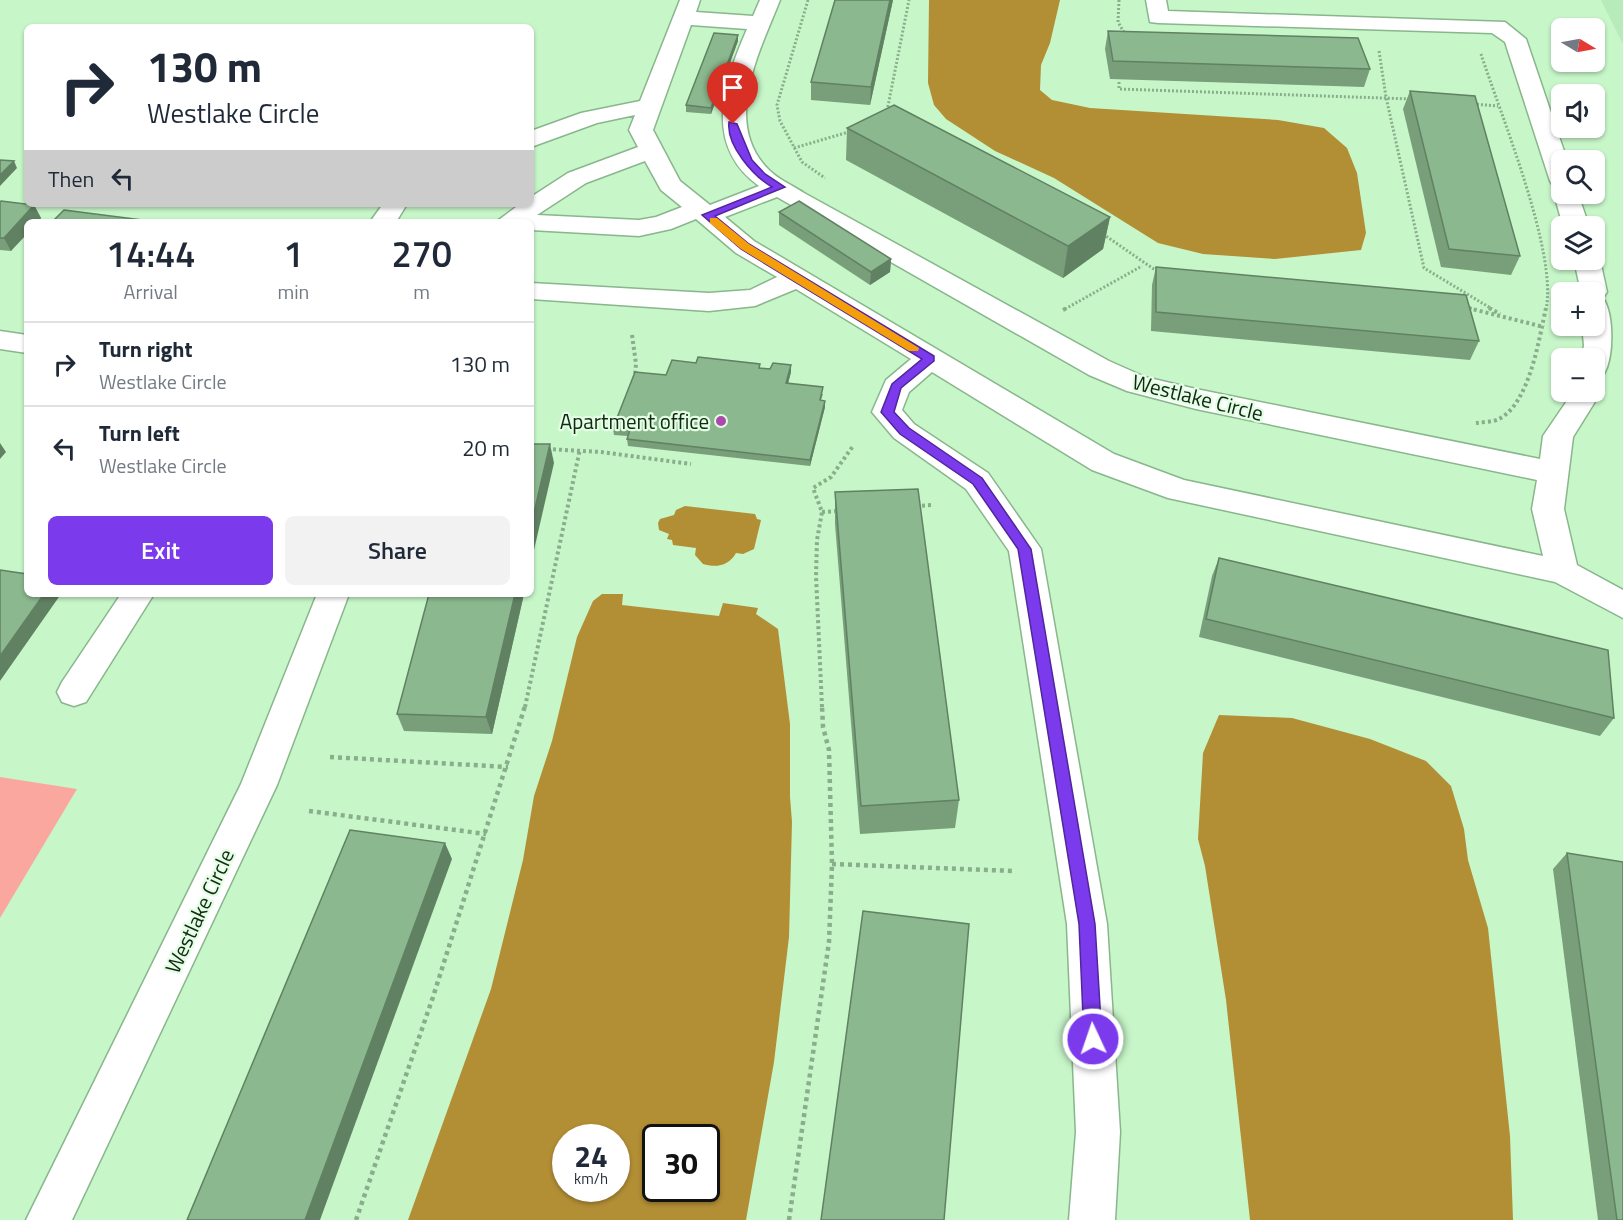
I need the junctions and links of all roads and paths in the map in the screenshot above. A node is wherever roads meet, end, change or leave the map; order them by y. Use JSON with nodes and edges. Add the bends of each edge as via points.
{"nodes":[{"id":1,"x":808,"y":0,"type":"edge"},
{"id":2,"x":909,"y":0,"type":"edge"},
{"id":3,"x":1119,"y":0,"type":"edge"},
{"id":4,"x":1156,"y":0,"type":"edge"},
{"id":5,"x":686,"y":9,"type":"edge"},
{"id":6,"x":765,"y":12,"type":"edge"},
{"id":7,"x":1126,"y":40,"type":"edge"},
{"id":8,"x":1378,"y":41,"type":"dead end"},
{"id":9,"x":1478,"y":45,"type":"dead end"},
{"id":10,"x":1119,"y":82,"type":"edge"},
{"id":11,"x":1386,"y":97,"type":"junction"},
{"id":12,"x":1420,"y":99,"type":"edge"},
{"id":13,"x":1464,"y":103,"type":"edge"},
{"id":14,"x":1498,"y":106,"type":"junction"},
{"id":15,"x":650,"y":107,"type":"junction"},
{"id":16,"x":884,"y":122,"type":"edge"},
{"id":17,"x":862,"y":128,"type":"edge"},
{"id":18,"x":534,"y":139,"type":"edge"},
{"id":19,"x":794,"y":148,"type":"junction"},
{"id":20,"x":1552,"y":150,"type":"edge"},
{"id":21,"x":651,"y":151,"type":"junction"},
{"id":22,"x":833,"y":182,"type":"dead end"},
{"id":23,"x":780,"y":187,"type":"junction"},
{"id":24,"x":704,"y":212,"type":"junction"},
{"id":25,"x":521,"y":217,"type":"edge"},
{"id":26,"x":1102,"y":234,"type":"edge"},
{"id":27,"x":1142,"y":266,"type":"junction"},
{"id":28,"x":1161,"y":273,"type":"edge"},
{"id":29,"x":797,"y":278,"type":"junction"},
{"id":30,"x":534,"y":291,"type":"edge"},
{"id":31,"x":1053,"y":304,"type":"dead end"},
{"id":32,"x":1456,"y":304,"type":"edge"},
{"id":33,"x":1063,"y":310,"type":"junction"},
{"id":34,"x":1072,"y":316,"type":"dead end"},
{"id":35,"x":1506,"y":317,"type":"junction"},
{"id":36,"x":1544,"y":327,"type":"junction"},
{"id":37,"x":632,"y":335,"type":"dead end"},
{"id":38,"x":0,"y":340,"type":"edge"},
{"id":39,"x":24,"y":344,"type":"edge"},
{"id":40,"x":930,"y":358,"type":"junction"},
{"id":41,"x":631,"y":385,"type":"edge"},
{"id":42,"x":1580,"y":402,"type":"edge"},
{"id":43,"x":1470,"y":421,"type":"dead end"},
{"id":44,"x":853,"y":446,"type":"dead end"},
{"id":45,"x":541,"y":449,"type":"edge"},
{"id":46,"x":580,"y":449,"type":"junction"},
{"id":47,"x":691,"y":464,"type":"dead end"},
{"id":48,"x":1553,"y":473,"type":"junction"},
{"id":49,"x":933,"y":505,"type":"dead end"},
{"id":50,"x":911,"y":506,"type":"edge"},
{"id":51,"x":844,"y":511,"type":"edge"},
{"id":52,"x":822,"y":512,"type":"junction"},
{"id":53,"x":1563,"y":572,"type":"junction"},
{"id":54,"x":136,"y":597,"type":"edge"},
{"id":55,"x":332,"y":597,"type":"edge"},
{"id":56,"x":1623,"y":605,"type":"edge"},
{"id":57,"x":74,"y":692,"type":"dead end"},
{"id":58,"x":330,"y":757,"type":"dead end"},
{"id":59,"x":508,"y":767,"type":"junction"},
{"id":60,"x":309,"y":811,"type":"dead end"},
{"id":61,"x":486,"y":834,"type":"junction"},
{"id":62,"x":832,"y":864,"type":"junction"},
{"id":63,"x":1014,"y":871,"type":"dead end"},
{"id":64,"x":49,"y":1220,"type":"edge"},
{"id":65,"x":356,"y":1220,"type":"edge"},
{"id":66,"x":789,"y":1220,"type":"edge"},
{"id":67,"x":1092,"y":1220,"type":"edge"}],
"edges":[{"from":1,"to":19,"type":"path","via":[[777,105],[780,121]]},
{"from":2,"to":16,"type":"path"},
{"from":3,"to":7,"type":"path","via":[[1118,22]]},
{"from":4,"to":20,"type":"street","via":[[1158,16],[1497,27],[1515,39]]},
{"from":5,"to":6,"type":"street","name":"Westlake Circle"},
{"from":5,"to":15,"type":"street","name":"Westlake Circle"},
{"from":6,"to":23,"type":"street","name":"Westlake Circle","via":[[736,87],[733,124],[748,161],[761,176]]},
{"from":8,"to":11,"type":"path"},
{"from":9,"to":14,"type":"path"},
{"from":10,"to":11,"type":"path","via":[[1119,89]]},
{"from":11,"to":12,"type":"path"},
{"from":11,"to":35,"type":"path","via":[[1424,268]]},
{"from":13,"to":14,"type":"path"},
{"from":14,"to":36,"type":"path","via":[[1539,230],[1549,295]]},
{"from":15,"to":18,"type":"street","via":[[606,112]]},
{"from":15,"to":21,"type":"street","name":"Westlake Circle","via":[[641,130]]},
{"from":17,"to":19,"type":"path"},
{"from":19,"to":22,"type":"path","via":[[802,162]]},
{"from":21,"to":24,"type":"street","name":"Westlake Circle","via":[[670,185]]},
{"from":21,"to":25,"type":"street","via":[[577,178]]},
{"from":23,"to":24,"type":"street"},
{"from":23,"to":48,"type":"street","name":"Westlake Circle","via":[[1099,368],[1137,384]]},
{"from":24,"to":25,"type":"street","via":[[639,228]]},
{"from":24,"to":29,"type":"street","name":"Westlake Circle","via":[[745,247]]},
{"from":26,"to":27,"type":"path"},
{"from":27,"to":28,"type":"path"},
{"from":27,"to":33,"type":"path"},
{"from":29,"to":30,"type":"street","via":[[755,298],[709,302]]},
{"from":29,"to":40,"type":"street","name":"Westlake Circle"},
{"from":31,"to":33,"type":"path"},
{"from":32,"to":35,"type":"path"},
{"from":33,"to":34,"type":"path"},
{"from":35,"to":36,"type":"path"},
{"from":36,"to":43,"type":"path","via":[[1533,366],[1512,409],[1498,420]]},
{"from":37,"to":41,"type":"path","via":[[638,366]]},
{"from":38,"to":39,"type":"street"},
{"from":40,"to":53,"type":"street","name":"Westlake Circle","via":[[1104,462],[1179,490]]},
{"from":40,"to":67,"type":"street","via":[[896,387],[887,412],[904,431],[977,481],[1025,549],[1087,924],[1098,1132]]},
{"from":42,"to":48,"type":"street","via":[[1558,436]]},
{"from":44,"to":52,"type":"path","via":[[831,477],[813,488]]},
{"from":45,"to":46,"type":"path"},
{"from":46,"to":47,"type":"path","via":[[624,458]]},
{"from":46,"to":59,"type":"path","via":[[521,724]]},
{"from":48,"to":53,"type":"street","via":[[1548,509]]},
{"from":49,"to":50,"type":"path"},
{"from":51,"to":52,"type":"path"},
{"from":52,"to":62,"type":"path","via":[[816,576],[823,728],[829,750]]},
{"from":53,"to":56,"type":"street","name":"Westlake Circle"},
{"from":54,"to":57,"type":"street"},
{"from":55,"to":64,"type":"street","name":"Westlake Circle","via":[[259,785]]},
{"from":58,"to":59,"type":"path"},
{"from":59,"to":61,"type":"path"},
{"from":60,"to":61,"type":"path"},
{"from":61,"to":65,"type":"path"},
{"from":62,"to":63,"type":"path"},
{"from":62,"to":66,"type":"path","via":[[829,942]]}]}
